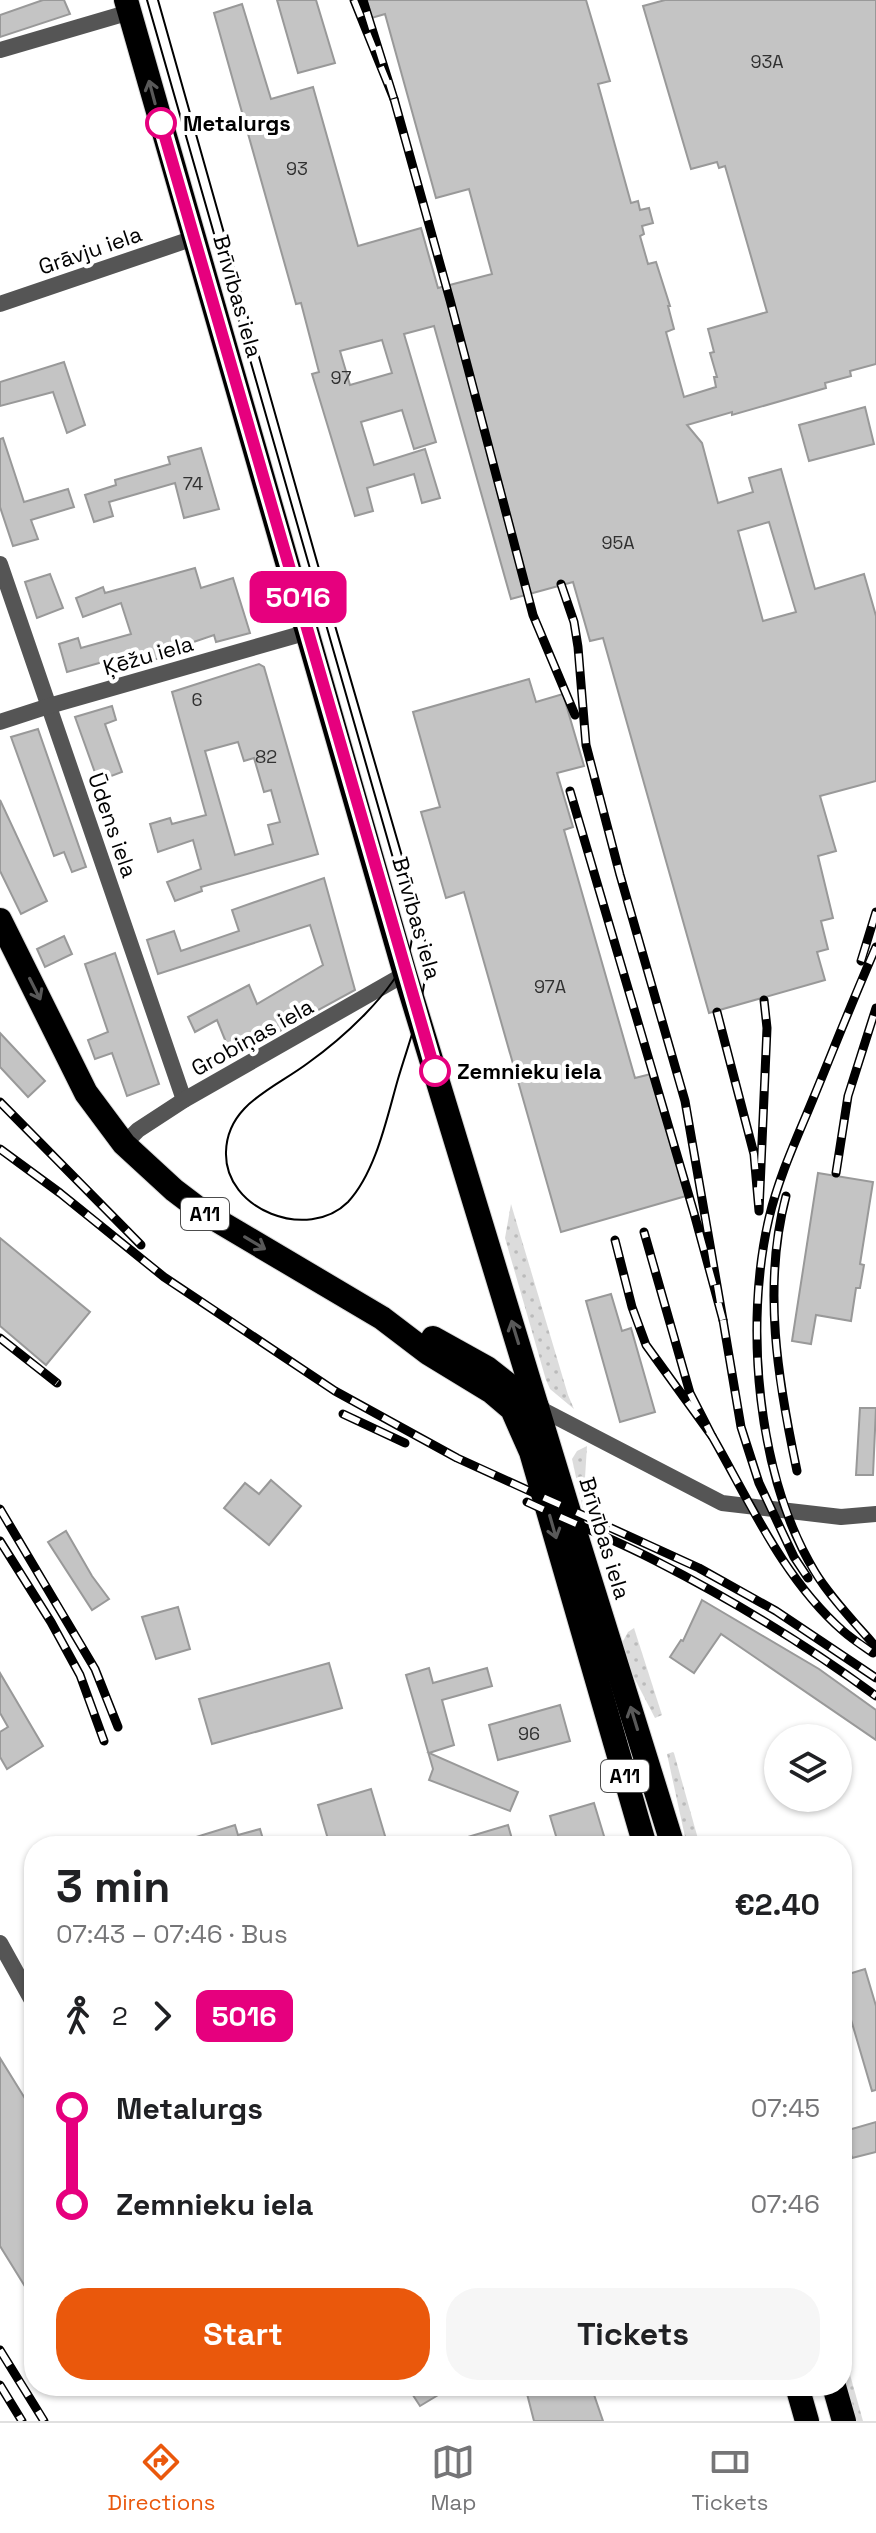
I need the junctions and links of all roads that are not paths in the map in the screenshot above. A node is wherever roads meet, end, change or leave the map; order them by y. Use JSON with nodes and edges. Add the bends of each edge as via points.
{"nodes":[{"id":1,"x":128,"y":6,"type":"edge"},
{"id":2,"x":0,"y":50,"type":"edge"},
{"id":3,"x":194,"y":238,"type":"junction"},
{"id":4,"x":0,"y":304,"type":"edge"},
{"id":5,"x":0,"y":564,"type":"edge"},
{"id":6,"x":308,"y":632,"type":"junction"},
{"id":7,"x":49,"y":706,"type":"junction"},
{"id":8,"x":0,"y":722,"type":"edge"},
{"id":9,"x":0,"y":920,"type":"edge"},
{"id":10,"x":405,"y":974,"type":"junction"},
{"id":11,"x":184,"y":1100,"type":"junction"},
{"id":12,"x":124,"y":1144,"type":"junction"},
{"id":13,"x":382,"y":1318,"type":"junction"},
{"id":14,"x":537,"y":1407,"type":"junction"},
{"id":15,"x":876,"y":1514,"type":"edge"},
{"id":16,"x":642,"y":1836,"type":"edge"},
{"id":17,"x":670,"y":1836,"type":"edge"},
{"id":18,"x":0,"y":1943,"type":"edge"},
{"id":19,"x":24,"y":1986,"type":"edge"},
{"id":20,"x":800,"y":2396,"type":"edge"},
{"id":21,"x":837,"y":2396,"type":"edge"},
{"id":22,"x":807,"y":2421,"type":"edge"},
{"id":23,"x":844,"y":2421,"type":"edge"}],
"edges":[{"from":1,"to":2,"type":"street"},
{"from":3,"to":1,"type":"highway","name":"Brīvības iela","number":"A11","one_way":true},
{"from":3,"to":4,"type":"street","name":"Grāvju iela"},
{"from":3,"to":6,"type":"highway","name":"Brīvības iela","number":"A11"},
{"from":5,"to":7,"type":"street","name":"Ūdens iela"},
{"from":6,"to":7,"type":"street","name":"Ķēžu iela"},
{"from":6,"to":10,"type":"highway","name":"Brīvības iela","number":"A11"},
{"from":7,"to":8,"type":"street","name":"Ķēžu iela"},
{"from":7,"to":11,"type":"street","name":"Ūdens iela"},
{"from":9,"to":12,"type":"highway","number":"A11","one_way":true,"via":[[86,1093]]},
{"from":10,"to":11,"type":"street","name":"Grobiņas iela"},
{"from":14,"to":10,"type":"highway","name":"Brīvības iela","number":"A11","one_way":true},
{"from":11,"to":12,"type":"street","name":"Grobiņas iela"},
{"from":12,"to":13,"type":"highway","number":"A11","one_way":true,"via":[[203,1212]]},
{"from":13,"to":14,"type":"highway","via":[[411,1327],[487,1368]]},
{"from":13,"to":16,"type":"highway","name":"Brīvības iela","number":"A11","one_way":true,"via":[[512,1409],[531,1452]]},
{"from":14,"to":15,"type":"street","via":[[722,1503],[841,1517]]},
{"from":17,"to":14,"type":"highway","name":"Brīvības iela","number":"A11","one_way":true},
{"from":18,"to":19,"type":"street"},
{"from":20,"to":22,"type":"highway"},
{"from":21,"to":23,"type":"highway"}]}
